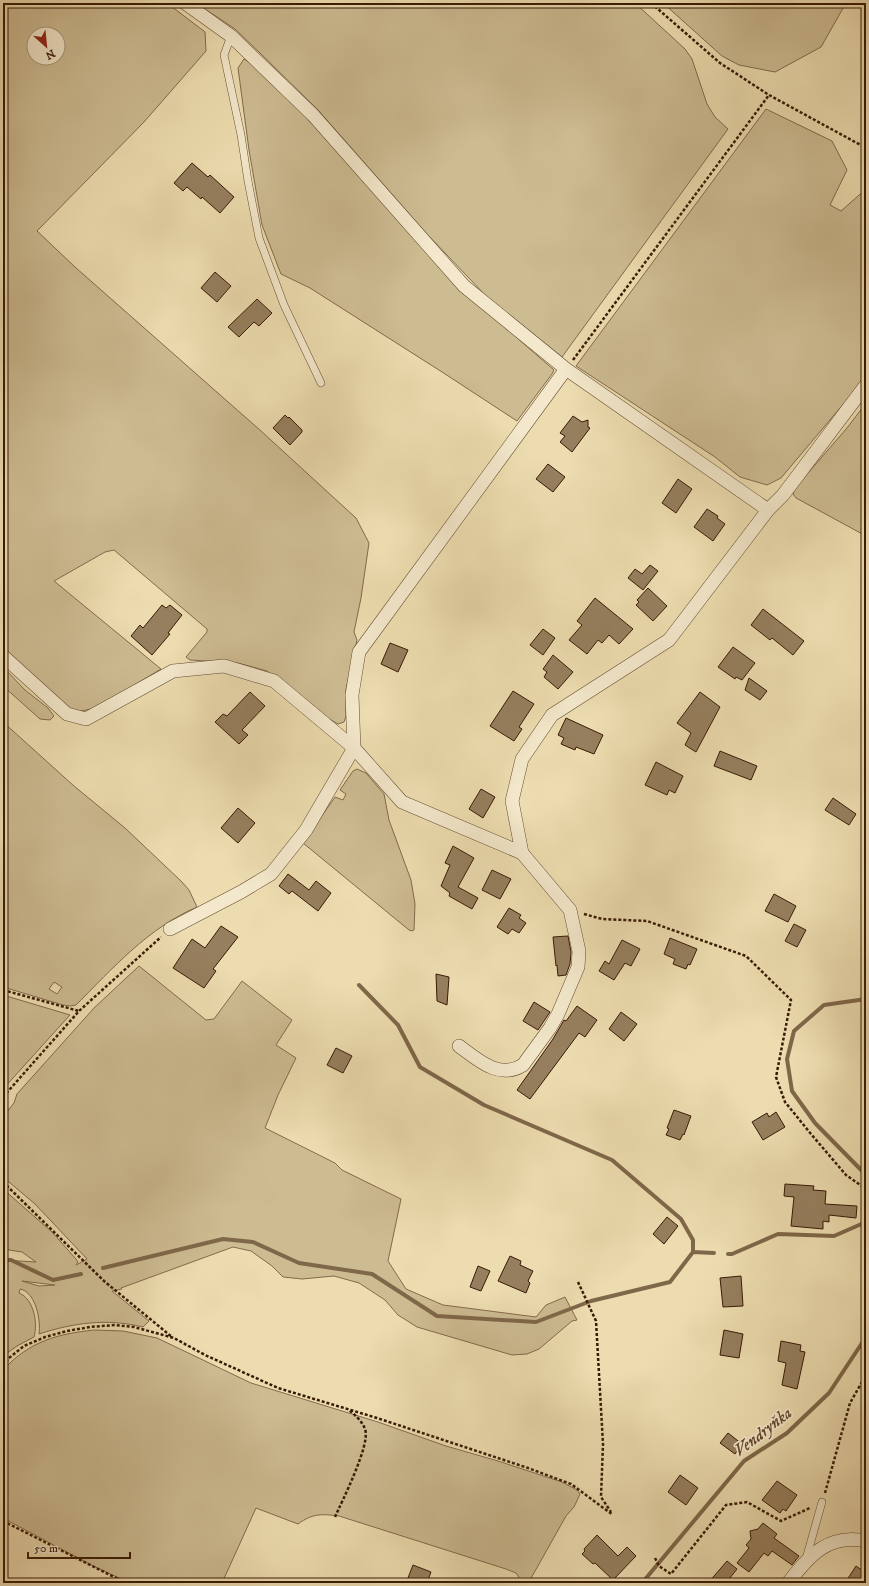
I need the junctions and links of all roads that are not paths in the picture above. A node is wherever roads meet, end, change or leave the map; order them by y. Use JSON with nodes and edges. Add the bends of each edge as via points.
{"nodes":[{"id":1,"x":185,"y":3,"type":"edge"},
{"id":2,"x":231,"y":36,"type":"junction"},
{"id":3,"x":566,"y":369,"type":"junction"},
{"id":4,"x":321,"y":383,"type":"dead end"},
{"id":5,"x":866,"y":385,"type":"edge"},
{"id":6,"x":768,"y":510,"type":"junction"},
{"id":7,"x":3,"y":656,"type":"edge"},
{"id":8,"x":354,"y":748,"type":"junction"},
{"id":9,"x":522,"y":853,"type":"junction"},
{"id":10,"x":170,"y":929,"type":"road end"},
{"id":11,"x":459,"y":1046,"type":"dead end"},
{"id":12,"x":822,"y":1502,"type":"road end"},
{"id":13,"x":866,"y":1541,"type":"edge"},
{"id":14,"x":805,"y":1561,"type":"junction"},
{"id":15,"x":788,"y":1583,"type":"edge"}],
"edges":[{"from":1,"to":2,"type":"street"},
{"from":2,"to":3,"type":"street","via":[[313,115],[464,286]]},
{"from":2,"to":4,"type":"lane","via":[[224,55],[259,238],[284,305]]},
{"from":3,"to":6,"type":"street"},
{"from":3,"to":8,"type":"street","via":[[359,652],[352,695]]},
{"from":5,"to":6,"type":"street","via":[[783,495]]},
{"from":6,"to":9,"type":"street","via":[[670,640],[552,715],[522,759],[512,801]]},
{"from":7,"to":8,"type":"street","via":[[67,714],[86,719],[173,671],[224,666],[274,681]]},
{"from":8,"to":9,"type":"street","via":[[402,802]]},
{"from":8,"to":10,"type":"street","via":[[306,830],[271,874]]},
{"from":9,"to":11,"type":"street","via":[[570,910],[579,951],[578,967],[558,1014],[522,1065],[507,1071],[496,1070],[484,1065]]},
{"from":12,"to":14,"type":"lane"},
{"from":13,"to":14,"type":"street","via":[[842,1540],[823,1546]]},
{"from":14,"to":15,"type":"street"}]}
